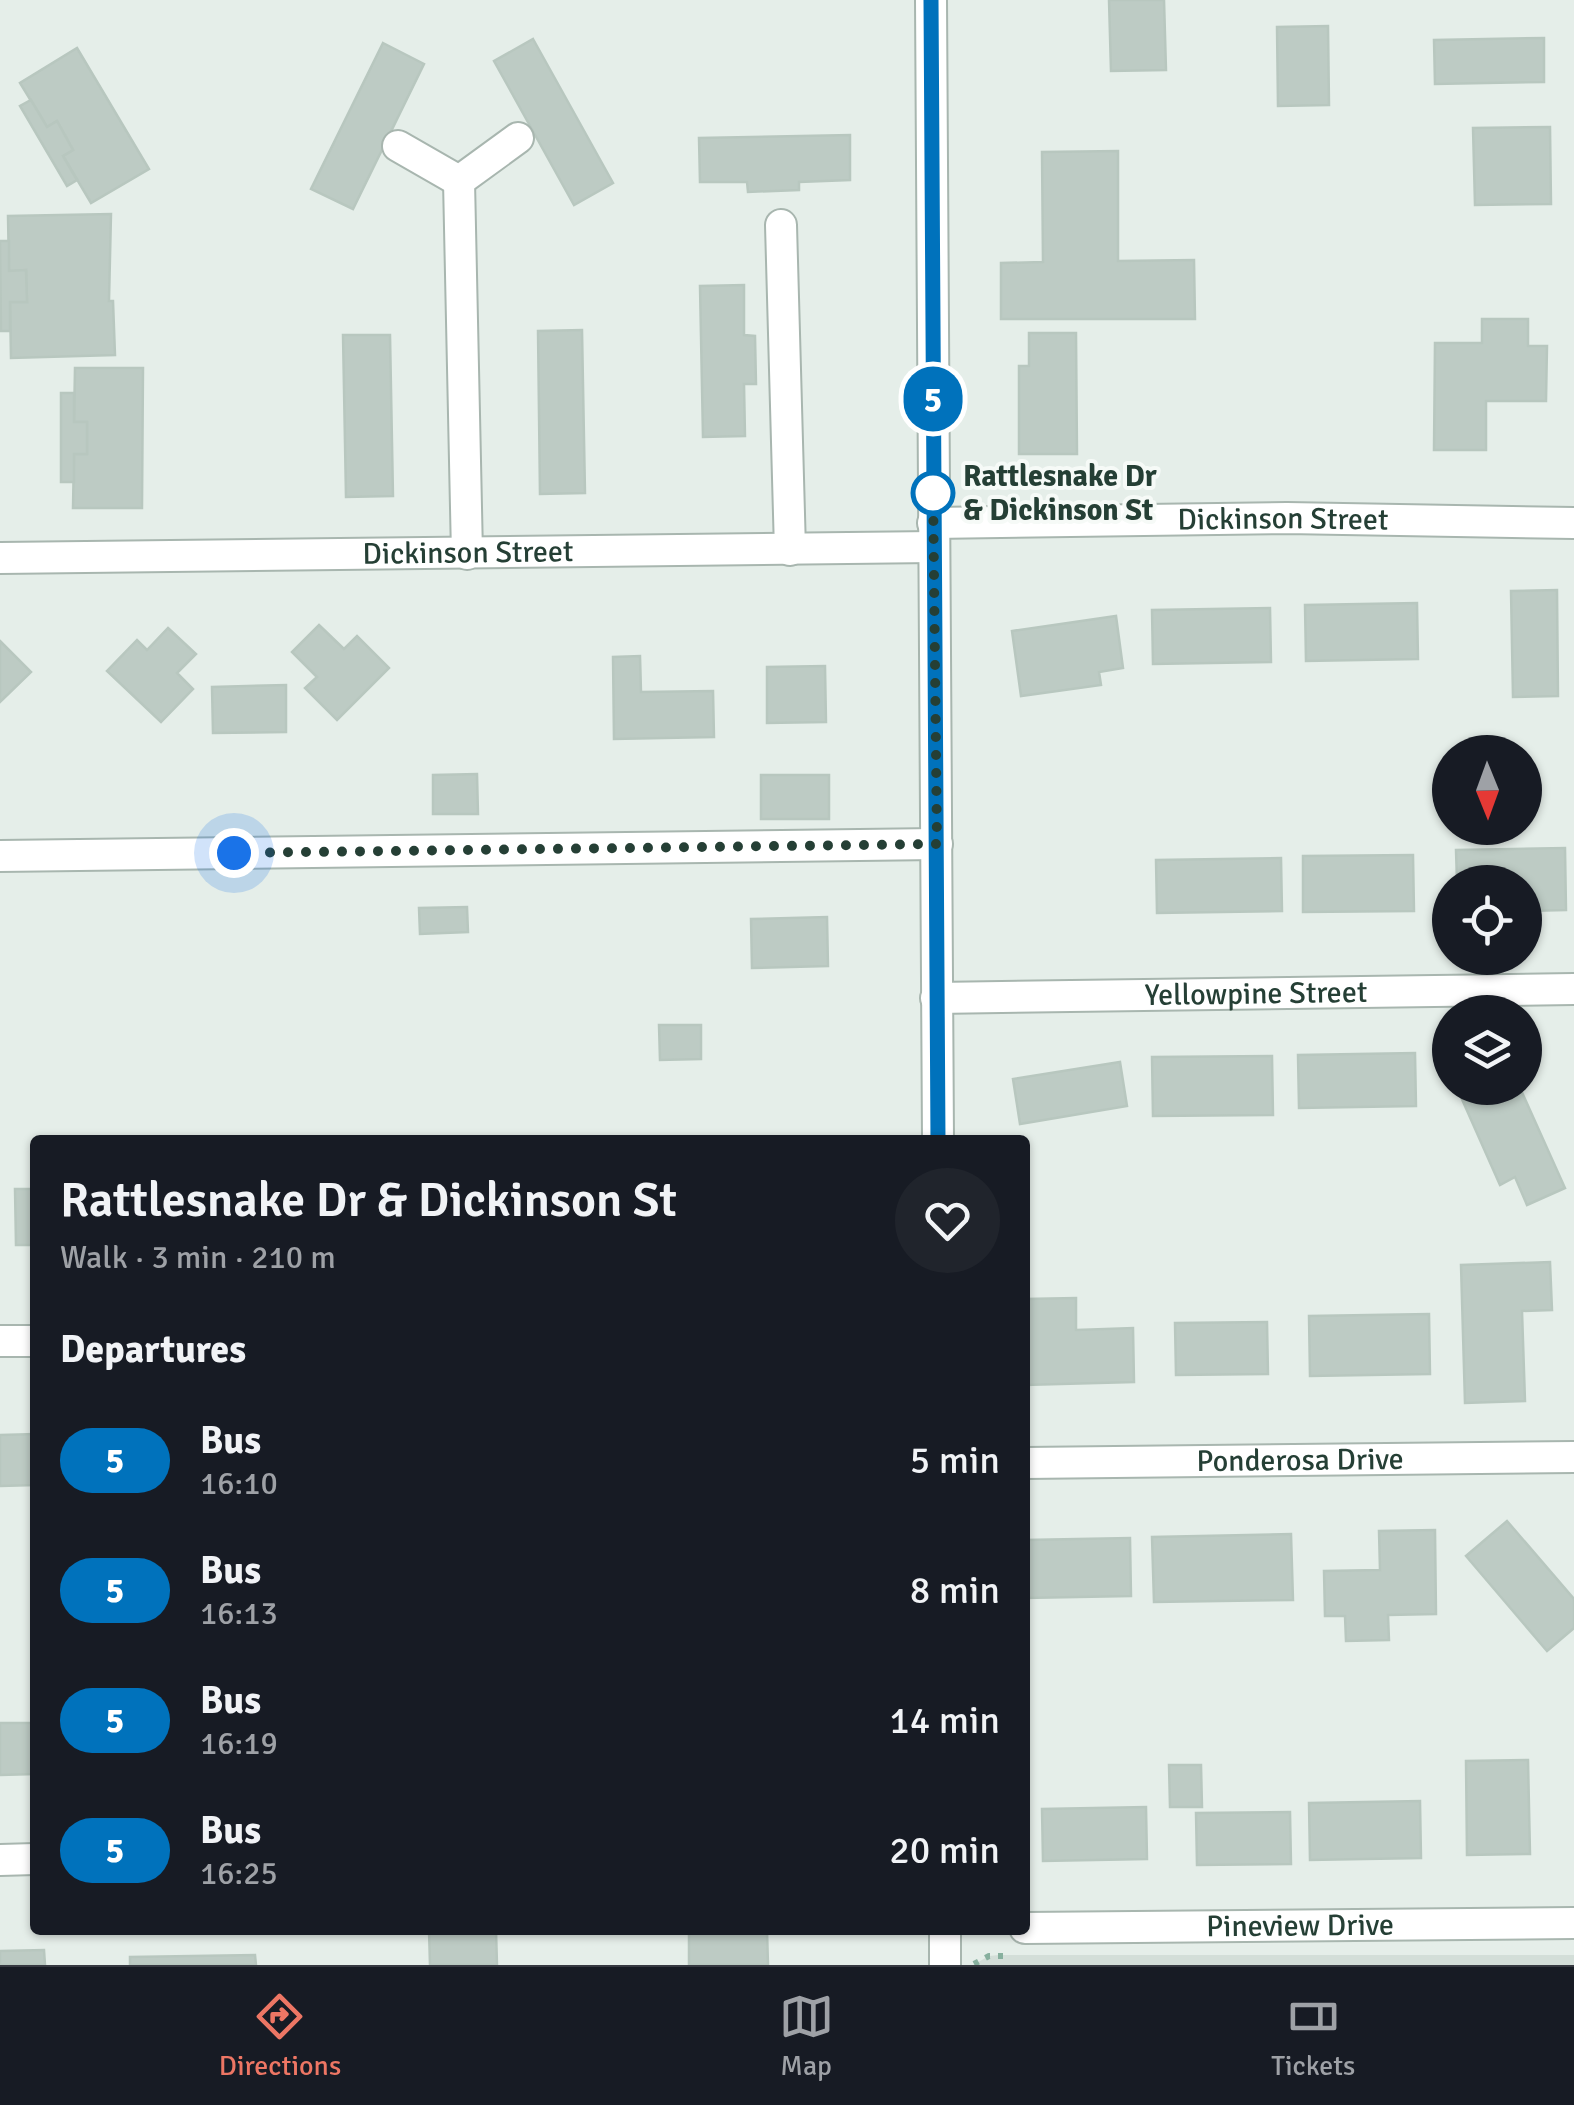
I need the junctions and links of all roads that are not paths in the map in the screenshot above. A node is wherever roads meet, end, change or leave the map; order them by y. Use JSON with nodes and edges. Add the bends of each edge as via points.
{"nodes":[{"id":1,"x":931,"y":0,"type":"edge"},
{"id":2,"x":518,"y":138,"type":"dead end"},
{"id":3,"x":398,"y":146,"type":"dead end"},
{"id":4,"x":459,"y":182,"type":"junction"},
{"id":5,"x":782,"y":226,"type":"dead end"},
{"id":6,"x":1574,"y":523,"type":"edge"},
{"id":7,"x":934,"y":535,"type":"junction"},
{"id":8,"x":790,"y":550,"type":"junction"},
{"id":9,"x":468,"y":554,"type":"junction"},
{"id":10,"x":0,"y":558,"type":"edge"},
{"id":11,"x":937,"y":844,"type":"junction"},
{"id":12,"x":0,"y":856,"type":"edge"},
{"id":13,"x":1574,"y":989,"type":"edge"},
{"id":14,"x":936,"y":998,"type":"junction"},
{"id":15,"x":938,"y":1135,"type":"edge"},
{"id":16,"x":30,"y":1340,"type":"edge"},
{"id":17,"x":0,"y":1341,"type":"edge"},
{"id":18,"x":1574,"y":1457,"type":"edge"},
{"id":19,"x":1030,"y":1463,"type":"edge"},
{"id":20,"x":30,"y":1859,"type":"edge"},
{"id":21,"x":0,"y":1860,"type":"edge"},
{"id":22,"x":1574,"y":1923,"type":"edge"},
{"id":23,"x":1030,"y":1928,"type":"edge"},
{"id":24,"x":946,"y":1935,"type":"edge"},
{"id":25,"x":946,"y":1965,"type":"edge"}],
"edges":[{"from":1,"to":7,"type":"street"},
{"from":2,"to":4,"type":"street"},
{"from":3,"to":4,"type":"street"},
{"from":4,"to":9,"type":"street"},
{"from":5,"to":8,"type":"street"},
{"from":6,"to":7,"type":"street","name":"Dickinson Street","via":[[1287,518]]},
{"from":7,"to":8,"type":"street","name":"Dickinson Street"},
{"from":7,"to":11,"type":"street"},
{"from":8,"to":9,"type":"street","name":"Dickinson Street"},
{"from":9,"to":10,"type":"street","name":"Dickinson Street"},
{"from":11,"to":12,"type":"street"},
{"from":11,"to":14,"type":"street"},
{"from":13,"to":14,"type":"street","name":"Yellowpine Street"},
{"from":14,"to":15,"type":"street"},
{"from":16,"to":17,"type":"street"},
{"from":18,"to":19,"type":"street","name":"Ponderosa Drive"},
{"from":20,"to":21,"type":"street"},
{"from":22,"to":23,"type":"street","name":"Pineview Drive"},
{"from":24,"to":25,"type":"street"}]}
